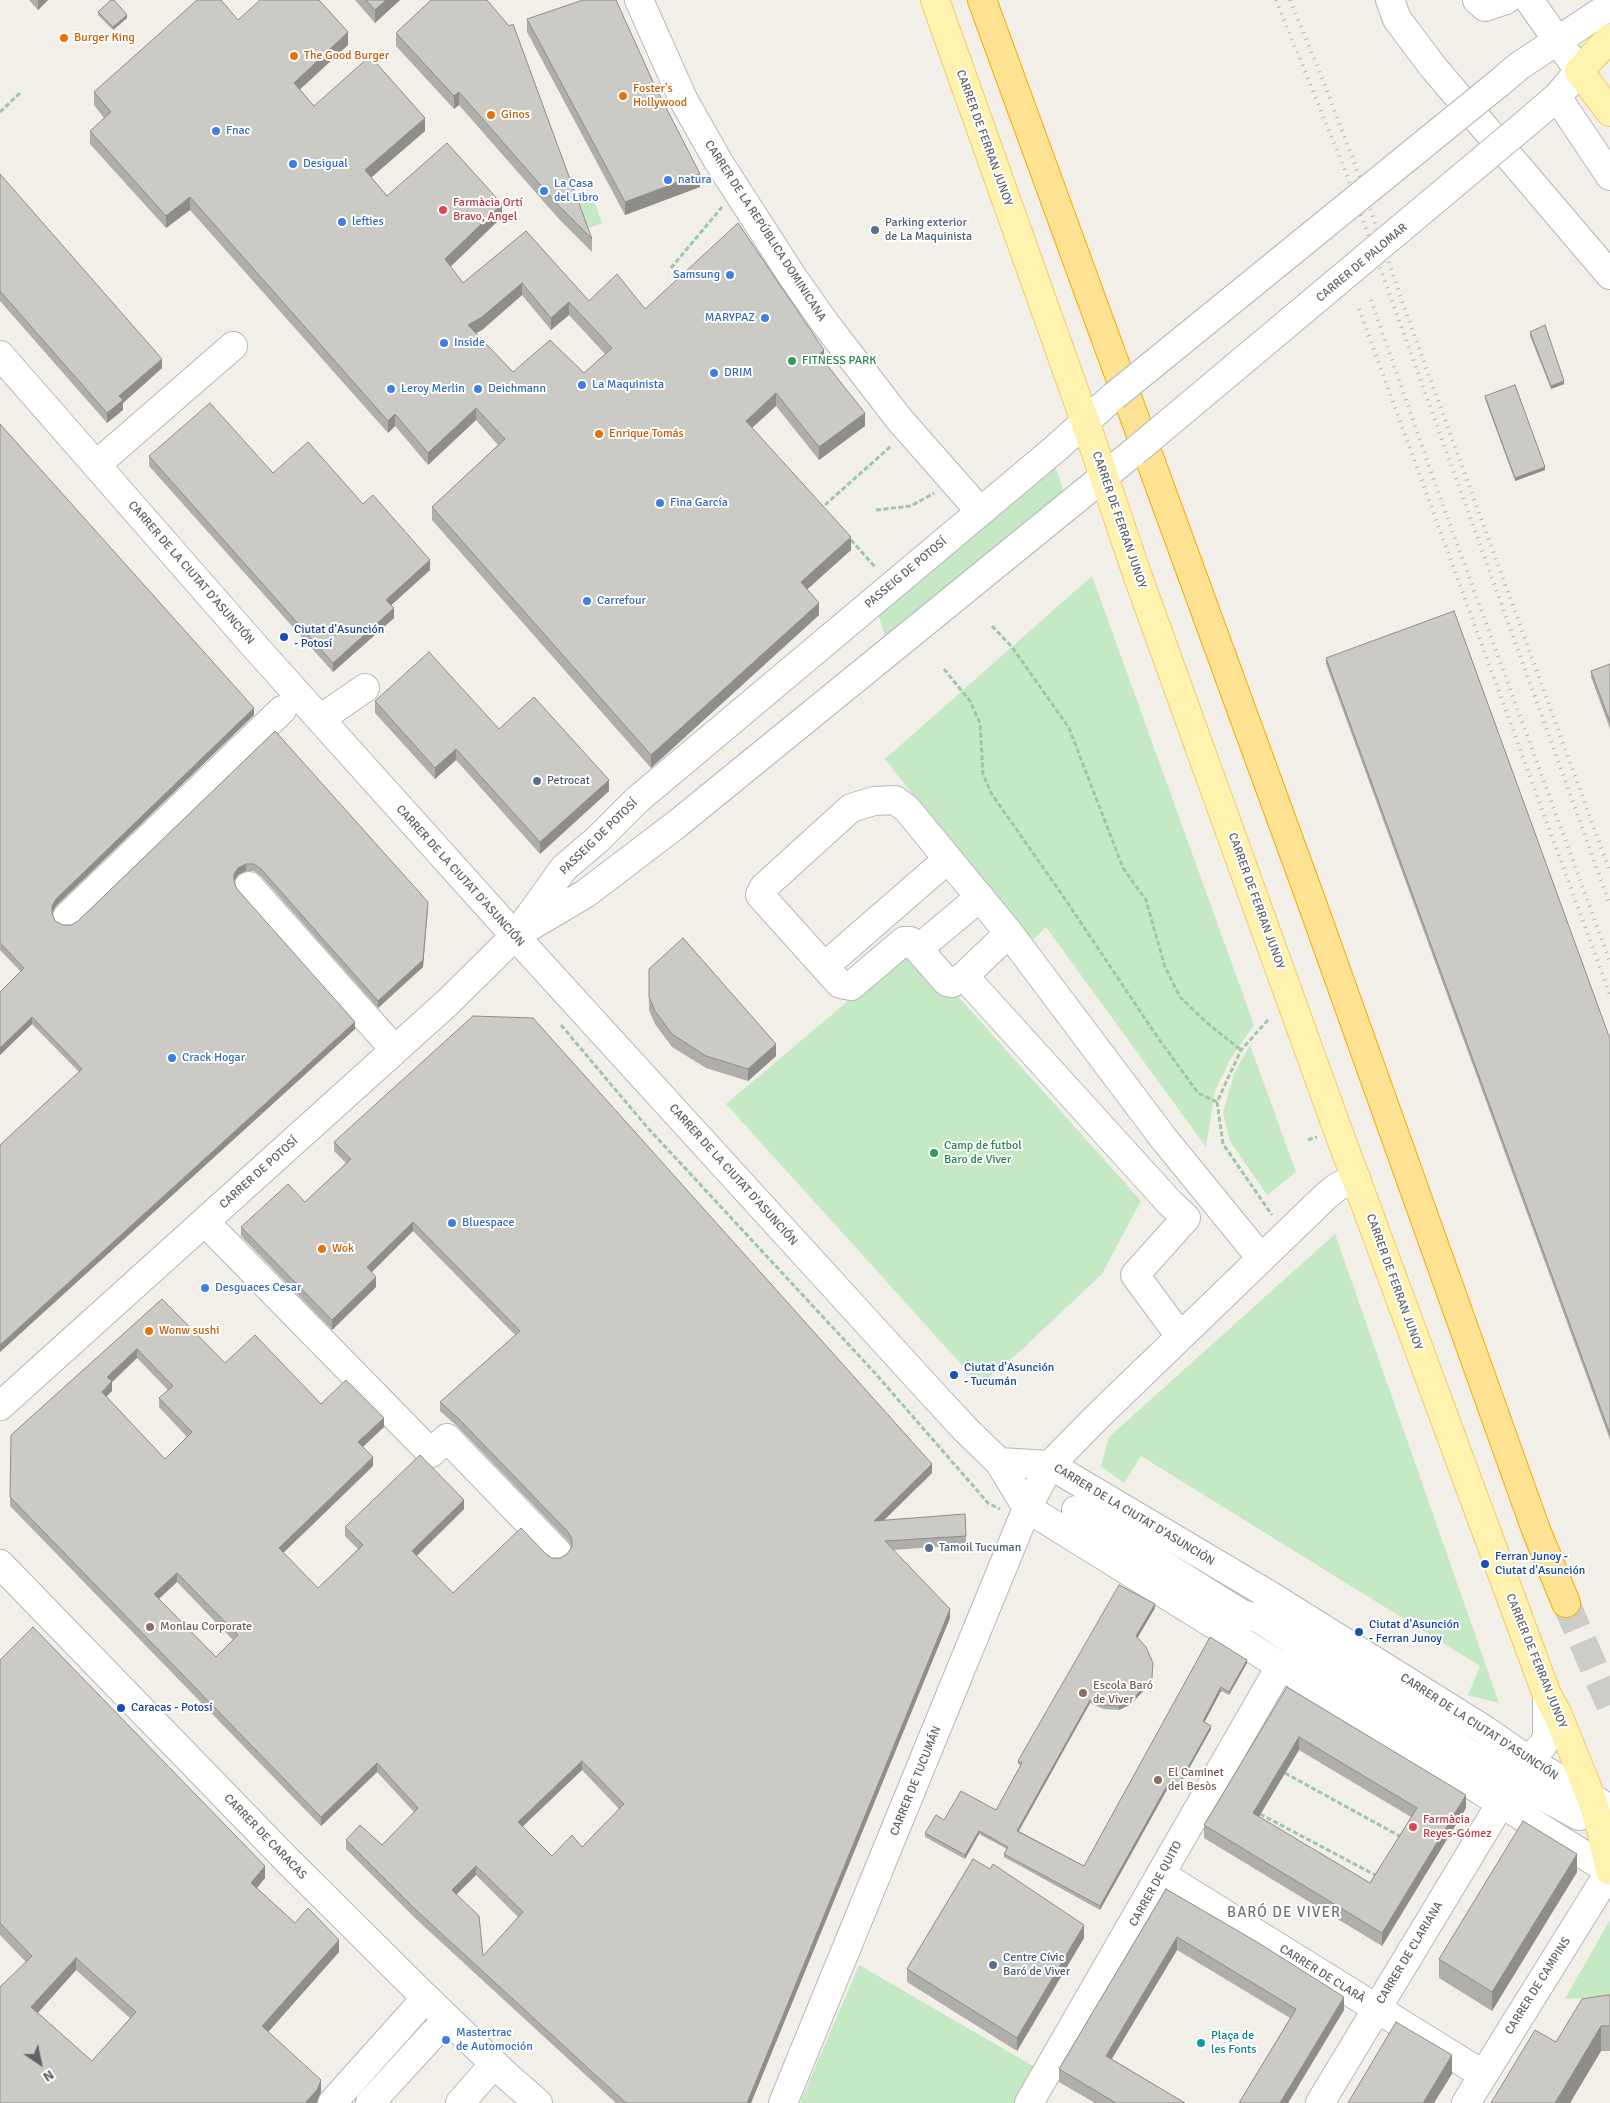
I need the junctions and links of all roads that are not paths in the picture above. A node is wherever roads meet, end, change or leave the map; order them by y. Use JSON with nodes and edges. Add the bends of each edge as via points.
{"nodes":[{"id":1,"x":639,"y":0,"type":"edge"},
{"id":2,"x":934,"y":0,"type":"edge"},
{"id":3,"x":982,"y":0,"type":"edge"},
{"id":4,"x":1390,"y":0,"type":"edge"},
{"id":5,"x":1476,"y":0,"type":"edge"},
{"id":6,"x":1506,"y":0,"type":"edge"},
{"id":7,"x":1529,"y":0,"type":"edge"},
{"id":8,"x":1610,"y":6,"type":"edge"},
{"id":9,"x":1610,"y":38,"type":"edge"},
{"id":10,"x":1558,"y":41,"type":"junction"},
{"id":11,"x":1579,"y":71,"type":"junction"},
{"id":12,"x":1557,"y":97,"type":"junction"},
{"id":13,"x":1610,"y":112,"type":"edge"},
{"id":14,"x":1610,"y":176,"type":"edge"},
{"id":15,"x":1610,"y":275,"type":"edge"},
{"id":16,"x":233,"y":346,"type":"dead end"},
{"id":17,"x":0,"y":355,"type":"edge"},
{"id":18,"x":1085,"y":421,"type":"junction"},
{"id":19,"x":96,"y":465,"type":"junction"},
{"id":20,"x":1103,"y":476,"type":"junction"},
{"id":21,"x":980,"y":511,"type":"junction"},
{"id":22,"x":365,"y":688,"type":"dead end"},
{"id":23,"x":282,"y":710,"type":"dead end"},
{"id":24,"x":320,"y":719,"type":"junction"},
{"id":25,"x":948,"y":859,"type":"junction"},
{"id":26,"x":249,"y":886,"type":"dead end"},
{"id":27,"x":980,"y":897,"type":"junction"},
{"id":28,"x":67,"y":917,"type":"dead end"},
{"id":29,"x":1010,"y":933,"type":"junction"},
{"id":30,"x":514,"y":936,"type":"junction"},
{"id":31,"x":918,"y":949,"type":"junction"},
{"id":32,"x":832,"y":975,"type":"junction"},
{"id":33,"x":964,"y":976,"type":"junction"},
{"id":34,"x":395,"y":1050,"type":"junction"},
{"id":35,"x":1356,"y":1178,"type":"junction"},
{"id":36,"x":205,"y":1222,"type":"junction"},
{"id":37,"x":1261,"y":1258,"type":"junction"},
{"id":38,"x":1180,"y":1336,"type":"junction"},
{"id":39,"x":0,"y":1406,"type":"edge"},
{"id":40,"x":999,"y":1462,"type":"junction"},
{"id":41,"x":1050,"y":1465,"type":"junction"},
{"id":42,"x":1027,"y":1508,"type":"junction"},
{"id":43,"x":1076,"y":1510,"type":"dead end"},
{"id":44,"x":557,"y":1552,"type":"dead end"},
{"id":45,"x":0,"y":1564,"type":"edge"},
{"id":46,"x":1566,"y":1603,"type":"tunnel mouth"},
{"id":47,"x":1281,"y":1665,"type":"junction"},
{"id":48,"x":1547,"y":1695,"type":"junction"},
{"id":49,"x":1518,"y":1774,"type":"junction"},
{"id":50,"x":1501,"y":1803,"type":"junction"},
{"id":51,"x":1587,"y":1808,"type":"edge"},
{"id":52,"x":1610,"y":1872,"type":"edge"},
{"id":53,"x":1162,"y":1875,"type":"junction"},
{"id":54,"x":1610,"y":1891,"type":"edge"},
{"id":55,"x":426,"y":1998,"type":"junction"},
{"id":56,"x":1377,"y":2008,"type":"junction"},
{"id":57,"x":447,"y":2019,"type":"junction"},
{"id":58,"x":500,"y":2070,"type":"junction"},
{"id":59,"x":1482,"y":2074,"type":"junction"},
{"id":60,"x":332,"y":2103,"type":"edge"},
{"id":61,"x":370,"y":2103,"type":"edge"},
{"id":62,"x":460,"y":2103,"type":"edge"},
{"id":63,"x":486,"y":2103,"type":"edge"},
{"id":64,"x":538,"y":2103,"type":"edge"},
{"id":65,"x":784,"y":2103,"type":"edge"},
{"id":66,"x":1030,"y":2103,"type":"edge"},
{"id":67,"x":1320,"y":2103,"type":"edge"},
{"id":68,"x":1466,"y":2103,"type":"edge"},
{"id":69,"x":1480,"y":2103,"type":"edge"}],
"edges":[{"from":1,"to":21,"type":"street","name":"CARRER DE LA REPÚBLICA DOMINICANA","via":[[684,101],[718,161],[792,276],[899,419]]},
{"from":2,"to":18,"type":"main road","name":"CARRER DE FERRAN JUNOY"},
{"from":3,"to":46,"type":"highway","via":[[1305,882],[1536,1530]]},
{"from":4,"to":15,"type":"street","via":[[1398,19],[1433,67]]},
{"from":5,"to":6,"type":"street","via":[[1484,7]]},
{"from":7,"to":10,"type":"street"},
{"from":8,"to":10,"type":"street"},
{"from":9,"to":11,"type":"main road","name":"CARRER DE PALOMAR"},
{"from":10,"to":11,"type":"street"},
{"from":10,"to":18,"type":"street","bridge":true,"via":[[1520,66]]},
{"from":11,"to":12,"type":"street","name":"CARRER DE PALOMAR"},
{"from":11,"to":13,"type":"main road"},
{"from":12,"to":14,"type":"street"},
{"from":12,"to":20,"type":"street","name":"CARRER DE PALOMAR","bridge":true},
{"from":16,"to":19,"type":"street"},
{"from":17,"to":19,"type":"street","name":"CARRER DE LA CIUTAT D'ASUNCIÓN"},
{"from":18,"to":20,"type":"main road","name":"CARRER DE FERRAN JUNOY"},
{"from":18,"to":21,"type":"street","name":"PASSEIG DE POTOSÍ"},
{"from":19,"to":24,"type":"street","name":"CARRER DE LA CIUTAT D'ASUNCIÓN"},
{"from":20,"to":30,"type":"street","via":[[677,824],[585,894]]},
{"from":20,"to":35,"type":"main road","name":"CARRER DE FERRAN JUNOY"},
{"from":21,"to":30,"type":"street","name":"PASSEIG DE POTOSÍ","via":[[637,800],[564,868]]},
{"from":22,"to":24,"type":"street"},
{"from":23,"to":28,"type":"street"},
{"from":24,"to":30,"type":"street","name":"CARRER DE LA CIUTAT D'ASUNCIÓN"},
{"from":25,"to":27,"type":"street"},
{"from":25,"to":32,"type":"street"},
{"from":25,"to":32,"type":"street","via":[[908,809],[895,800],[874,801],[851,808],[764,887],[760,895]]},
{"from":26,"to":34,"type":"street"},
{"from":27,"to":29,"type":"street"},
{"from":27,"to":31,"type":"street"},
{"from":29,"to":33,"type":"street"},
{"from":29,"to":37,"type":"street","via":[[1164,1139]]},
{"from":30,"to":34,"type":"street","name":"CARRER DE POTOSÍ"},
{"from":30,"to":40,"type":"street","name":"CARRER DE LA CIUTAT D'ASUNCIÓN","via":[[929,1390]]},
{"from":31,"to":32,"type":"street","via":[[910,941],[904,941],[851,986]]},
{"from":31,"to":33,"type":"street","via":[[947,982],[957,982]]},
{"from":33,"to":38,"type":"street","via":[[1186,1218],[1135,1275]]},
{"from":34,"to":36,"type":"street","name":"CARRER DE POTOSÍ"},
{"from":35,"to":37,"type":"street","name":"CARRER DE TUCUMÁN","via":[[1326,1196]]},
{"from":35,"to":48,"type":"main road","name":"CARRER DE FERRAN JUNOY"},
{"from":36,"to":39,"type":"street","name":"CARRER DE POTOSÍ"},
{"from":36,"to":44,"type":"street","via":[[431,1453],[447,1438]]},
{"from":37,"to":38,"type":"street","name":"CARRER DE TUCUMÁN"},
{"from":38,"to":41,"type":"street","name":"CARRER DE TUCUMÁN"},
{"from":40,"to":41,"type":"street","name":"CARRER DE LA CIUTAT D'ASUNCIÓN"},
{"from":40,"to":42,"type":"street"},
{"from":41,"to":42,"type":"street","name":"CARRER DE TUCUMÁN"},
{"from":41,"to":49,"type":"street","name":"CARRER DE LA CIUTAT D'ASUNCIÓN","via":[[1279,1601],[1485,1730]]},
{"from":42,"to":47,"type":"street"},
{"from":42,"to":65,"type":"street","name":"CARRER DE TUCUMÁN"},
{"from":43,"to":49,"type":"street","name":"CARRER DE LA CIUTAT D'ASUNCIÓN","via":[[1242,1614],[1258,1618]]},
{"from":45,"to":55,"type":"street","name":"CARRER DE CARACAS","via":[[287,1860]]},
{"from":47,"to":50,"type":"street"},
{"from":47,"to":53,"type":"street","name":"CARRER DE QUITO"},
{"from":48,"to":49,"type":"street","name":"CARRER DE CLARIANA","via":[[1547,1737]]},
{"from":48,"to":51,"type":"main road","name":"CARRER DE FERRAN JUNOY","via":[[1558,1715]]},
{"from":49,"to":50,"type":"street","name":"CARRER DE CLARIANA"},
{"from":49,"to":51,"type":"street","name":"CARRER DE LA CIUTAT D'ASUNCIÓN"},
{"from":50,"to":52,"type":"street"},
{"from":50,"to":56,"type":"street","name":"CARRER DE CLARIANA"},
{"from":51,"to":52,"type":"main road","name":"CARRER DE FERRAN JUNOY","via":[[1601,1830]]},
{"from":52,"to":59,"type":"street","name":"CARRER DE CAMPINS"},
{"from":53,"to":56,"type":"street","name":"CARRER DE CLARÀ"},
{"from":53,"to":66,"type":"street","name":"CARRER DE QUITO"},
{"from":54,"to":69,"type":"street","name":"CARRER DE CAMPINS"},
{"from":55,"to":57,"type":"street","name":"CARRER DE CARACAS"},
{"from":55,"to":60,"type":"street"},
{"from":56,"to":59,"type":"street","name":"CARRER DE CLARÀ"},
{"from":56,"to":67,"type":"street","name":"CARRER DE CLARIANA"},
{"from":57,"to":58,"type":"street","name":"CARRER DE CARACAS"},
{"from":57,"to":61,"type":"street"},
{"from":58,"to":62,"type":"street"},
{"from":58,"to":63,"type":"street"},
{"from":58,"to":64,"type":"street","name":"CARRER DE CARACAS"},
{"from":59,"to":68,"type":"street","name":"CARRER DE CAMPINS"}]}
